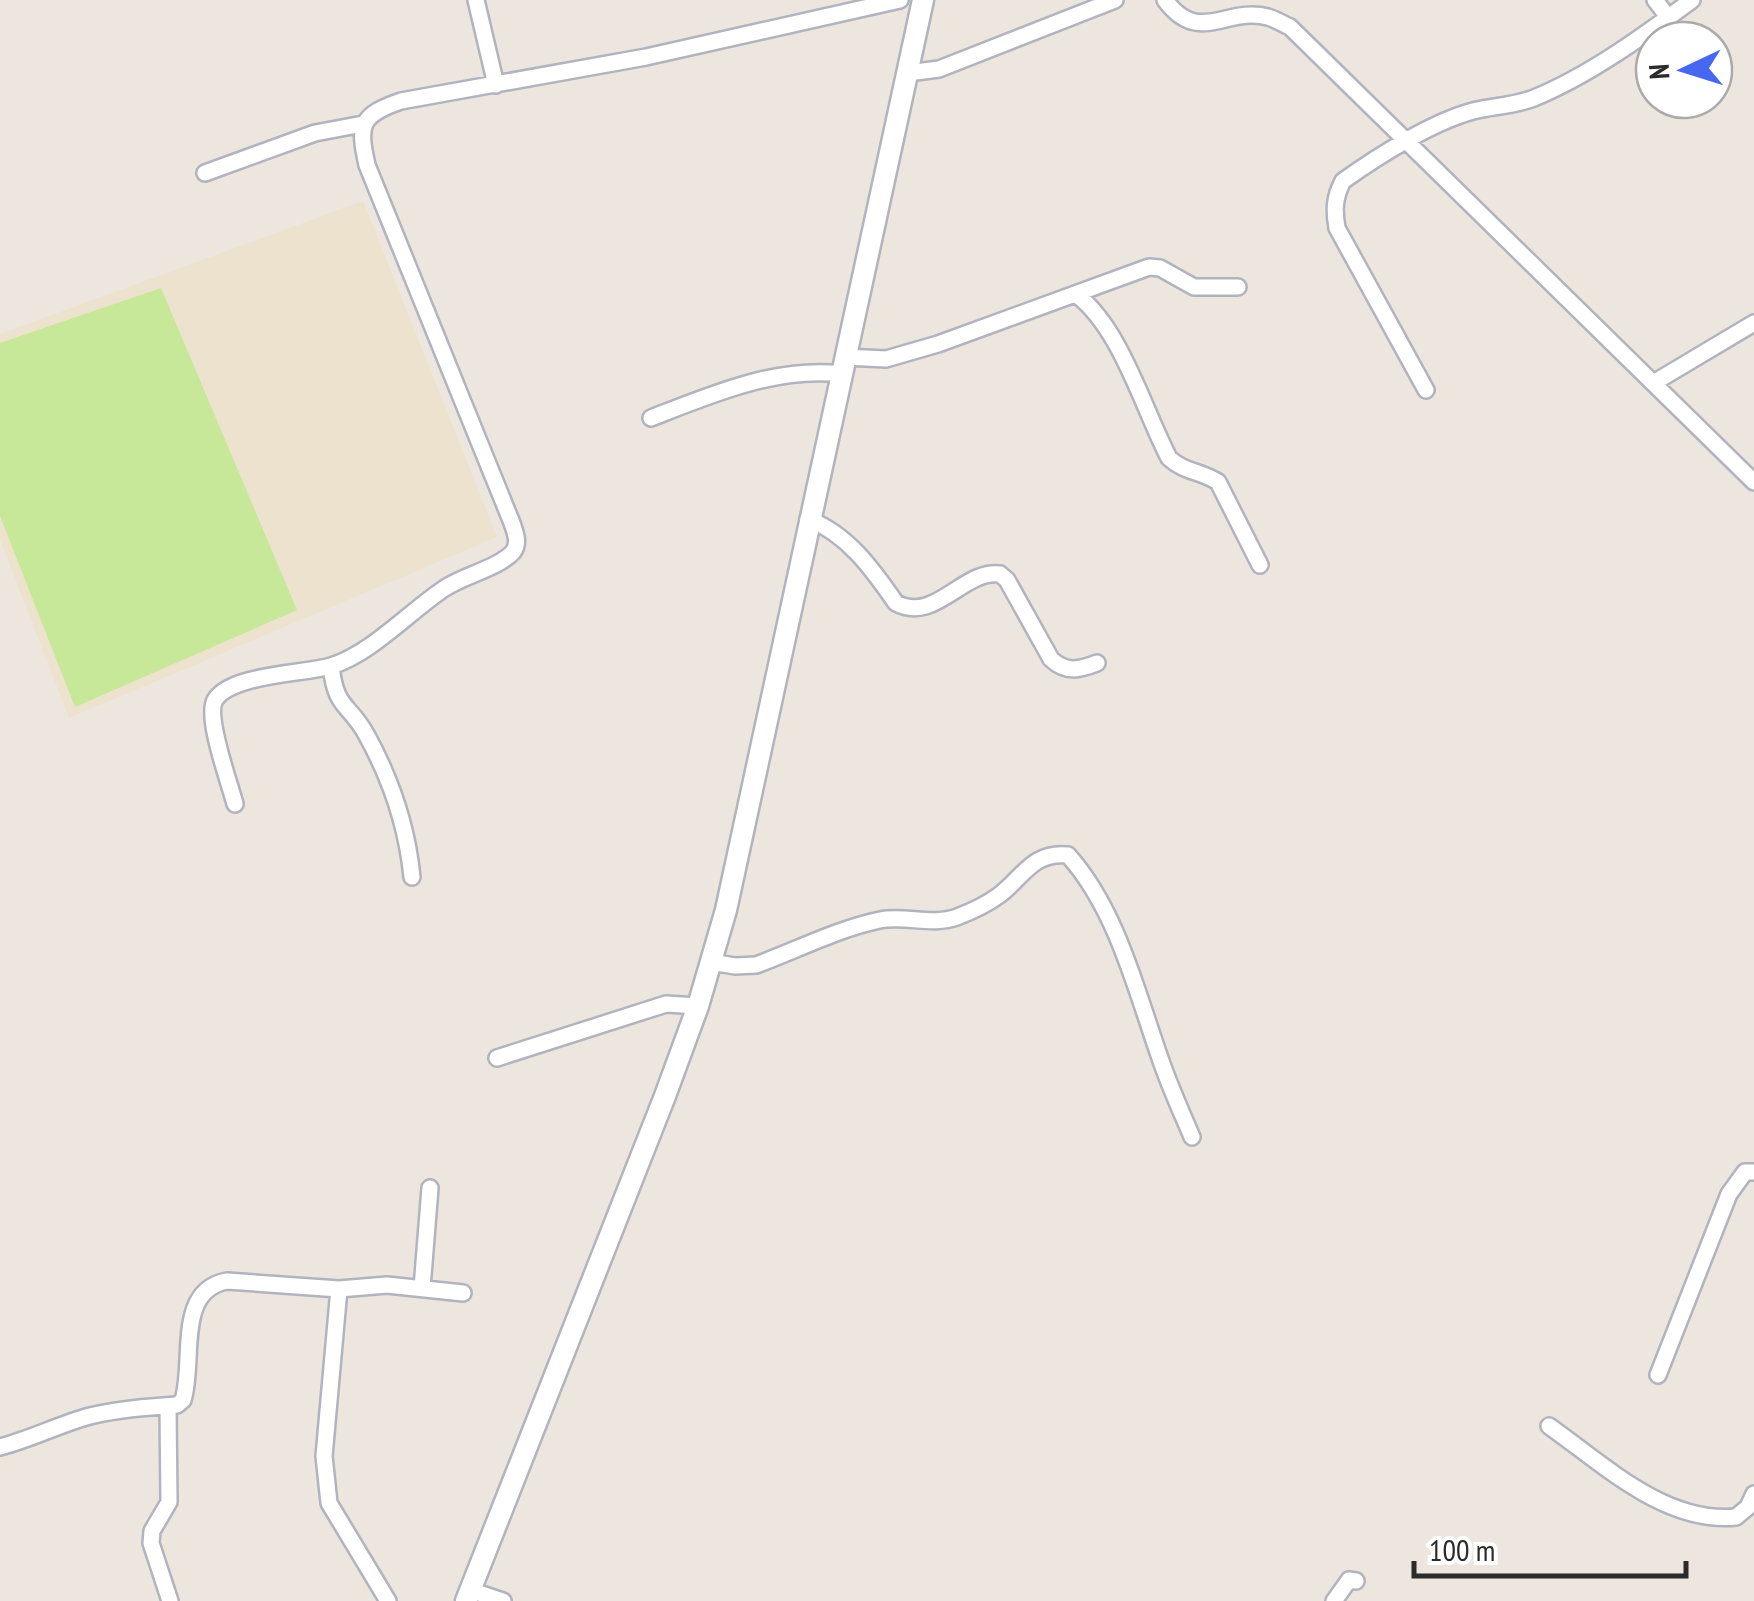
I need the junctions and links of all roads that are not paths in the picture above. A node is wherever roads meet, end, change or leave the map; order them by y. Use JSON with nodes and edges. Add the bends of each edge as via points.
{"nodes":[{"id":1,"x":476,"y":0,"type":"edge"},
{"id":2,"x":900,"y":0,"type":"edge"},
{"id":3,"x":923,"y":0,"type":"edge"},
{"id":4,"x":1115,"y":0,"type":"edge"},
{"id":5,"x":1165,"y":0,"type":"edge"},
{"id":6,"x":1655,"y":0,"type":"edge"},
{"id":7,"x":1692,"y":0,"type":"edge"},
{"id":8,"x":1668,"y":17,"type":"junction"},
{"id":9,"x":908,"y":73,"type":"junction"},
{"id":10,"x":496,"y":85,"type":"junction"},
{"id":11,"x":363,"y":124,"type":"junction"},
{"id":12,"x":1409,"y":141,"type":"junction"},
{"id":13,"x":205,"y":173,"type":"dead end"},
{"id":14,"x":1238,"y":286,"type":"dead end"},
{"id":15,"x":1077,"y":295,"type":"junction"},
{"id":16,"x":1754,"y":323,"type":"edge"},
{"id":17,"x":842,"y":366,"type":"junction"},
{"id":18,"x":1654,"y":382,"type":"junction"},
{"id":19,"x":1426,"y":390,"type":"dead end"},
{"id":20,"x":651,"y":418,"type":"dead end"},
{"id":21,"x":1754,"y":482,"type":"edge"},
{"id":22,"x":808,"y":519,"type":"junction"},
{"id":23,"x":1260,"y":565,"type":"dead end"},
{"id":24,"x":1097,"y":663,"type":"dead end"},
{"id":25,"x":331,"y":666,"type":"junction"},
{"id":26,"x":235,"y":804,"type":"dead end"},
{"id":27,"x":412,"y":877,"type":"dead end"},
{"id":28,"x":711,"y":962,"type":"junction"},
{"id":29,"x":698,"y":1006,"type":"junction"},
{"id":30,"x":497,"y":1058,"type":"dead end"},
{"id":31,"x":1192,"y":1137,"type":"dead end"},
{"id":32,"x":1754,"y":1172,"type":"edge"},
{"id":33,"x":430,"y":1188,"type":"dead end"},
{"id":34,"x":422,"y":1288,"type":"junction"},
{"id":35,"x":339,"y":1289,"type":"junction"},
{"id":36,"x":463,"y":1294,"type":"dead end"},
{"id":37,"x":1658,"y":1376,"type":"dead end"},
{"id":38,"x":168,"y":1406,"type":"junction"},
{"id":39,"x":1549,"y":1426,"type":"dead end"},
{"id":40,"x":0,"y":1447,"type":"edge"},
{"id":41,"x":1754,"y":1494,"type":"edge"},
{"id":42,"x":1356,"y":1581,"type":"dead end"},
{"id":43,"x":468,"y":1595,"type":"edge"},
{"id":44,"x":384,"y":1596,"type":"edge"},
{"id":45,"x":170,"y":1601,"type":"edge"},
{"id":46,"x":363,"y":1601,"type":"edge"},
{"id":47,"x":503,"y":1601,"type":"edge"},
{"id":48,"x":1334,"y":1601,"type":"edge"}],
"edges":[{"from":1,"to":10,"type":"street"},
{"from":2,"to":10,"type":"street"},
{"from":3,"to":9,"type":"street"},
{"from":4,"to":9,"type":"street","via":[[939,69]]},
{"from":5,"to":12,"type":"street","via":[[1177,16],[1194,23],[1266,16],[1290,28]]},
{"from":6,"to":8,"type":"street"},
{"from":7,"to":8,"type":"street"},
{"from":8,"to":12,"type":"street","via":[[1558,88],[1462,116]]},
{"from":9,"to":17,"type":"street"},
{"from":10,"to":11,"type":"street","via":[[400,102]]},
{"from":11,"to":13,"type":"street","via":[[302,137]]},
{"from":11,"to":25,"type":"street","via":[[367,165],[517,544]]},
{"from":12,"to":18,"type":"street"},
{"from":12,"to":19,"type":"street","via":[[1344,181],[1334,208],[1337,228]]},
{"from":14,"to":15,"type":"street","via":[[1194,287],[1149,267]]},
{"from":15,"to":17,"type":"street","via":[[938,344]]},
{"from":15,"to":23,"type":"street","via":[[1111,336],[1169,458],[1218,482]]},
{"from":16,"to":18,"type":"street"},
{"from":17,"to":20,"type":"street","via":[[755,383]]},
{"from":17,"to":22,"type":"street"},
{"from":18,"to":21,"type":"street"},
{"from":22,"to":24,"type":"street","via":[[852,548],[896,604],[938,602],[981,575],[1000,574],[1051,659],[1059,666]]},
{"from":22,"to":28,"type":"street"},
{"from":25,"to":26,"type":"street","via":[[227,689],[214,702]]},
{"from":25,"to":27,"type":"street","via":[[335,694],[369,739],[402,814]]},
{"from":28,"to":29,"type":"street"},
{"from":28,"to":31,"type":"street","via":[[756,965],[880,920],[955,918],[999,896],[1034,862],[1068,855],[1111,927]]},
{"from":29,"to":30,"type":"street","via":[[666,1004],[635,1012]]},
{"from":29,"to":43,"type":"street"},
{"from":32,"to":37,"type":"street","via":[[1745,1172],[1729,1194]]},
{"from":33,"to":34,"type":"street"},
{"from":34,"to":35,"type":"street"},
{"from":34,"to":36,"type":"street"},
{"from":35,"to":38,"type":"street","via":[[213,1284],[196,1302],[183,1400]]},
{"from":35,"to":44,"type":"street","via":[[325,1481],[329,1502]]},
{"from":38,"to":40,"type":"street","via":[[90,1416]]},
{"from":38,"to":45,"type":"street","via":[[169,1502],[151,1543]]},
{"from":39,"to":41,"type":"street","via":[[1660,1501],[1692,1513],[1736,1517]]},
{"from":42,"to":48,"type":"street","via":[[1349,1580]]},
{"from":43,"to":47,"type":"street"},
{"from":44,"to":46,"type":"street"}]}
